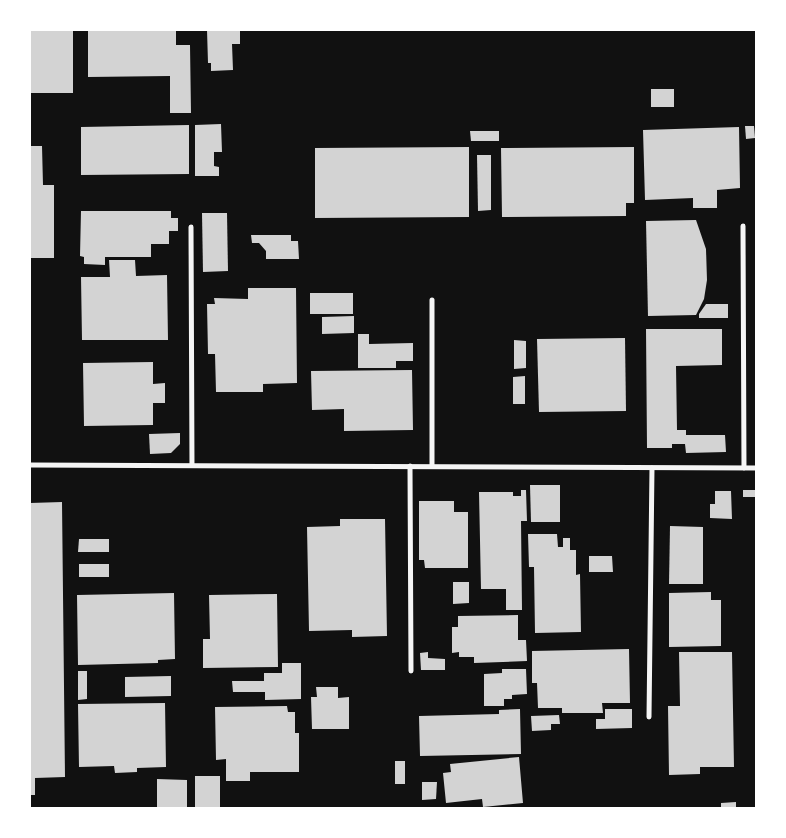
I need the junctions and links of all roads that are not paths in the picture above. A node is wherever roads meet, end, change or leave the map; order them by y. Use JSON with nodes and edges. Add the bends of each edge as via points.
{"nodes":[{"id":1,"x":743,"y":226,"type":"dead end"},
{"id":2,"x":190,"y":227,"type":"dead end"},
{"id":3,"x":432,"y":300,"type":"dead end"},
{"id":4,"x":30,"y":465,"type":"edge"},
{"id":5,"x":192,"y":465,"type":"junction"},
{"id":6,"x":410,"y":466,"type":"junction"},
{"id":7,"x":432,"y":466,"type":"junction"},
{"id":8,"x":652,"y":468,"type":"junction"},
{"id":9,"x":744,"y":468,"type":"junction"},
{"id":10,"x":756,"y":468,"type":"edge"},
{"id":11,"x":411,"y":671,"type":"dead end"},
{"id":12,"x":649,"y":717,"type":"dead end"}],
"edges":[{"from":1,"to":9,"type":"street"},
{"from":2,"to":5,"type":"street"},
{"from":3,"to":7,"type":"street"},
{"from":4,"to":5,"type":"street"},
{"from":5,"to":6,"type":"street"},
{"from":6,"to":7,"type":"street"},
{"from":6,"to":11,"type":"street"},
{"from":7,"to":8,"type":"street"},
{"from":8,"to":9,"type":"street"},
{"from":8,"to":12,"type":"street"},
{"from":9,"to":10,"type":"street"}]}
